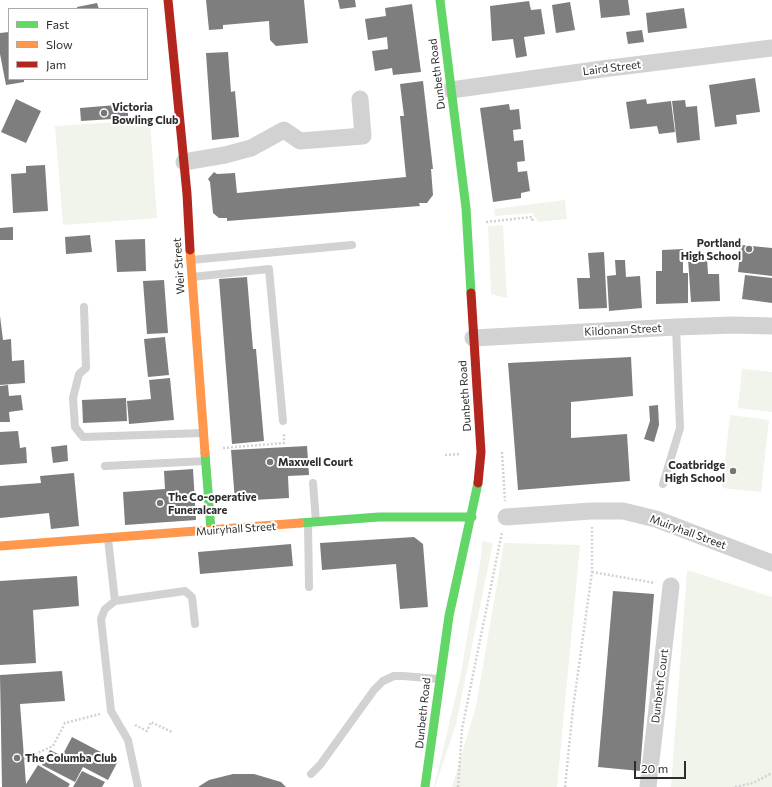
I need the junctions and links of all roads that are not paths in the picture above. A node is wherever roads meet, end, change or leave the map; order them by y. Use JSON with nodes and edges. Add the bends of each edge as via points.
{"nodes":[{"id":1,"x":168,"y":0,"type":"edge"},
{"id":2,"x":440,"y":0,"type":"edge"},
{"id":3,"x":772,"y":48,"type":"edge"},
{"id":4,"x":451,"y":90,"type":"junction"},
{"id":5,"x":360,"y":99,"type":"dead end"},
{"id":6,"x":184,"y":162,"type":"junction"},
{"id":7,"x":352,"y":245,"type":"dead end"},
{"id":8,"x":190,"y":260,"type":"junction"},
{"id":9,"x":191,"y":278,"type":"junction"},
{"id":10,"x":84,"y":307,"type":"dead end"},
{"id":11,"x":772,"y":326,"type":"edge"},
{"id":12,"x":676,"y":327,"type":"junction"},
{"id":13,"x":473,"y":338,"type":"junction"},
{"id":14,"x":283,"y":421,"type":"road end"},
{"id":15,"x":204,"y":433,"type":"junction"},
{"id":16,"x":207,"y":461,"type":"junction"},
{"id":17,"x":104,"y":466,"type":"dead end"},
{"id":18,"x":313,"y":483,"type":"dead end"},
{"id":19,"x":663,"y":484,"type":"dead end"},
{"id":20,"x":472,"y":516,"type":"junction"},
{"id":21,"x":506,"y":517,"type":"road end"},
{"id":22,"x":312,"y":523,"type":"junction"},
{"id":23,"x":211,"y":530,"type":"junction"},
{"id":24,"x":108,"y":539,"type":"junction"},
{"id":25,"x":0,"y":546,"type":"edge"},
{"id":26,"x":772,"y":563,"type":"edge"},
{"id":27,"x":671,"y":586,"type":"road end"},
{"id":28,"x":310,"y":587,"type":"dead end"},
{"id":29,"x":115,"y":601,"type":"junction"},
{"id":30,"x":195,"y":624,"type":"dead end"},
{"id":31,"x":439,"y":679,"type":"junction"},
{"id":32,"x":311,"y":774,"type":"dead end"},
{"id":33,"x":138,"y":787,"type":"edge"},
{"id":34,"x":425,"y":787,"type":"edge"},
{"id":35,"x":648,"y":787,"type":"edge"}],
"edges":[{"from":1,"to":6,"type":"street","name":"Weir Street"},
{"from":2,"to":4,"type":"street","name":"Dunbeth Road"},
{"from":3,"to":4,"type":"street","name":"Laird Street"},
{"from":4,"to":13,"type":"street","name":"Dunbeth Road","via":[[467,224]]},
{"from":5,"to":6,"type":"street","via":[[363,136],[300,141],[284,130],[251,148]]},
{"from":6,"to":8,"type":"street","name":"Weir Street"},
{"from":7,"to":8,"type":"lane"},
{"from":8,"to":9,"type":"street","name":"Weir Street"},
{"from":9,"to":14,"type":"lane","via":[[269,269]]},
{"from":9,"to":15,"type":"street","name":"Weir Street"},
{"from":10,"to":15,"type":"lane","via":[[86,368],[79,374],[73,398],[75,427],[83,437]]},
{"from":11,"to":12,"type":"street","name":"Kildonan Street"},
{"from":12,"to":13,"type":"street","name":"Kildonan Street"},
{"from":12,"to":19,"type":"lane","via":[[680,428]]},
{"from":13,"to":20,"type":"street","name":"Dunbeth Road","via":[[481,452]]},
{"from":15,"to":16,"type":"street","name":"Weir Street"},
{"from":16,"to":17,"type":"lane"},
{"from":16,"to":23,"type":"street","name":"Weir Street"},
{"from":18,"to":22,"type":"lane"},
{"from":20,"to":22,"type":"street","name":"Muiryhall Street","via":[[379,518]]},
{"from":20,"to":31,"type":"street","name":"Dunbeth Road","via":[[457,573]]},
{"from":21,"to":26,"type":"street","name":"Muiryhall Street","via":[[623,511],[656,519]]},
{"from":22,"to":23,"type":"street","name":"Muiryhall Street"},
{"from":22,"to":28,"type":"lane"},
{"from":23,"to":24,"type":"street","name":"Muiryhall Street"},
{"from":24,"to":25,"type":"street","name":"Muiryhall Street"},
{"from":24,"to":29,"type":"lane"},
{"from":27,"to":35,"type":"street","name":"Dunbeth Court"},
{"from":29,"to":30,"type":"lane","via":[[185,591],[192,597]]},
{"from":29,"to":33,"type":"lane","via":[[105,609],[101,619],[111,711],[128,740]]},
{"from":31,"to":32,"type":"lane","via":[[394,676],[383,681]]},
{"from":31,"to":34,"type":"street","name":"Dunbeth Road"}]}
